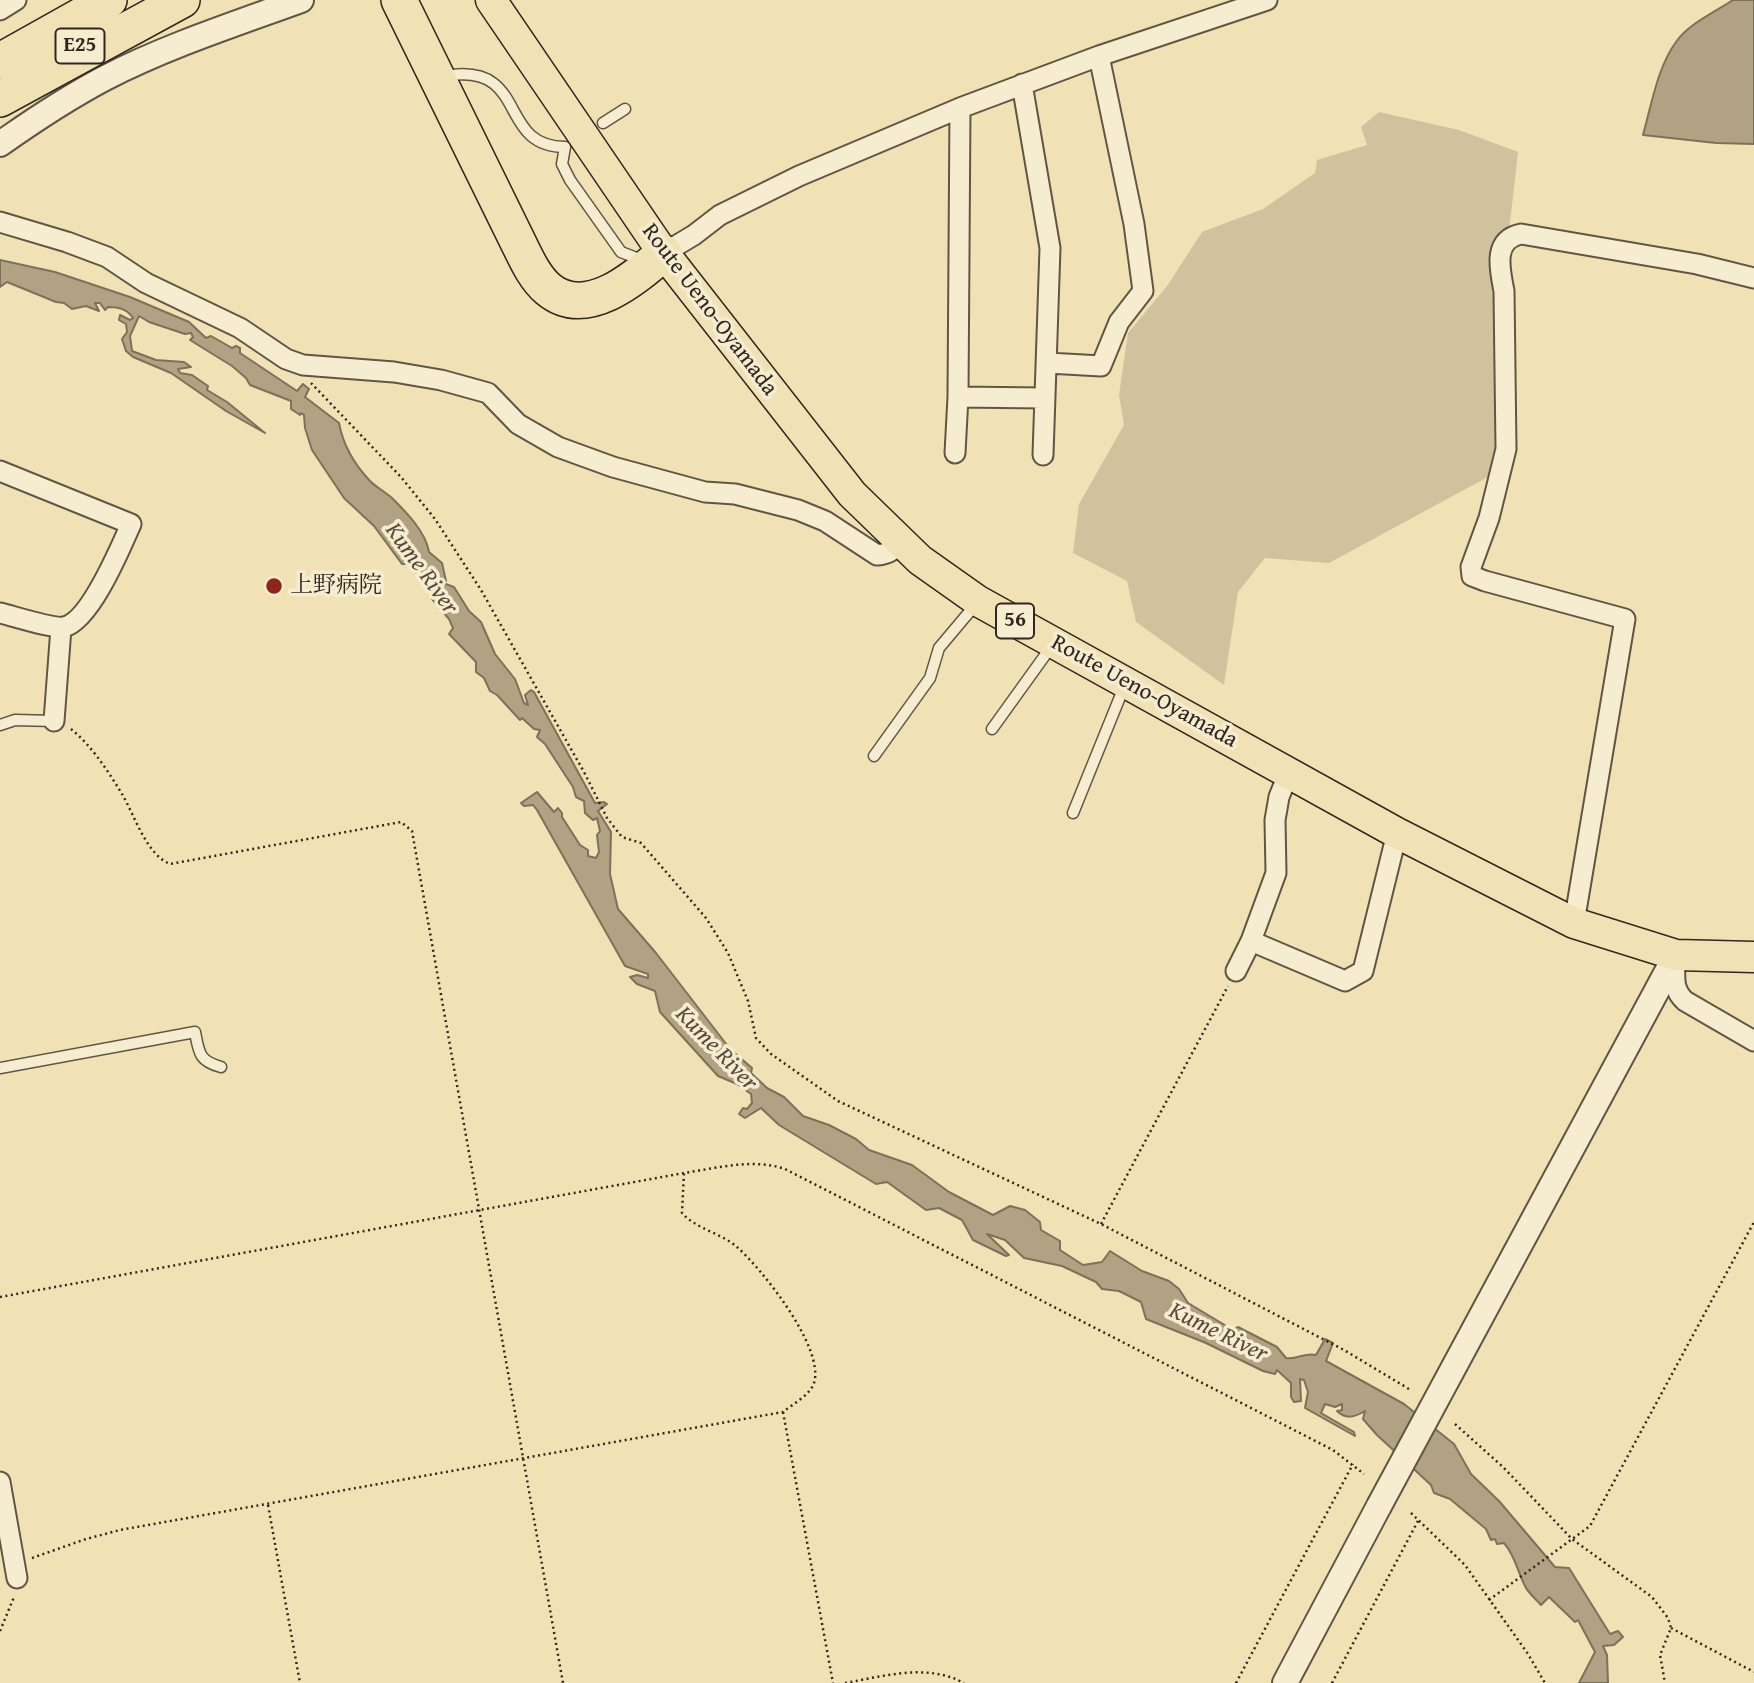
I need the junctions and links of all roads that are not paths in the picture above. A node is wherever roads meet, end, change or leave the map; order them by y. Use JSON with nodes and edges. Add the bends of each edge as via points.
{"nodes":[{"id":1,"x":16,"y":0,"type":"edge"},
{"id":2,"x":77,"y":0,"type":"edge"},
{"id":3,"x":109,"y":0,"type":"edge"},
{"id":4,"x":160,"y":0,"type":"edge"},
{"id":5,"x":182,"y":0,"type":"edge"},
{"id":6,"x":301,"y":0,"type":"edge"},
{"id":7,"x":399,"y":0,"type":"edge"},
{"id":8,"x":415,"y":0,"type":"edge"},
{"id":9,"x":491,"y":0,"type":"edge"},
{"id":10,"x":1265,"y":0,"type":"edge"},
{"id":11,"x":0,"y":10,"type":"edge"},
{"id":12,"x":0,"y":48,"type":"edge"},
{"id":13,"x":1100,"y":56,"type":"junction"},
{"id":14,"x":0,"y":61,"type":"edge"},
{"id":15,"x":452,"y":75,"type":"junction"},
{"id":16,"x":1023,"y":84,"type":"junction"},
{"id":17,"x":0,"y":90,"type":"edge"},
{"id":18,"x":0,"y":99,"type":"edge"},
{"id":19,"x":960,"y":108,"type":"junction"},
{"id":20,"x":625,"y":109,"type":"dead end"},
{"id":21,"x":603,"y":123,"type":"dead end"},
{"id":22,"x":3,"y":140,"type":"edge"},
{"id":23,"x":0,"y":222,"type":"edge"},
{"id":24,"x":654,"y":253,"type":"junction"},
{"id":25,"x":1754,"y":278,"type":"edge"},
{"id":26,"x":1048,"y":363,"type":"junction"},
{"id":27,"x":958,"y":397,"type":"junction"},
{"id":28,"x":1044,"y":398,"type":"junction"},
{"id":29,"x":955,"y":453,"type":"dead end"},
{"id":30,"x":1043,"y":454,"type":"dead end"},
{"id":31,"x":0,"y":471,"type":"edge"},
{"id":32,"x":901,"y":541,"type":"junction"},
{"id":33,"x":978,"y":601,"type":"junction"},
{"id":34,"x":0,"y":613,"type":"edge"},
{"id":35,"x":61,"y":628,"type":"junction"},
{"id":36,"x":1054,"y":643,"type":"junction"},
{"id":37,"x":1126,"y":682,"type":"junction"},
{"id":38,"x":54,"y":721,"type":"joint"},
{"id":39,"x":0,"y":726,"type":"edge"},
{"id":40,"x":992,"y":729,"type":"dead end"},
{"id":41,"x":874,"y":756,"type":"dead end"},
{"id":42,"x":1289,"y":772,"type":"junction"},
{"id":43,"x":1073,"y":813,"type":"dead end"},
{"id":44,"x":1397,"y":833,"type":"junction"},
{"id":45,"x":1574,"y":923,"type":"junction"},
{"id":46,"x":1251,"y":941,"type":"junction"},
{"id":47,"x":1676,"y":955,"type":"junction"},
{"id":48,"x":1754,"y":957,"type":"edge"},
{"id":49,"x":1236,"y":971,"type":"road end"},
{"id":50,"x":1754,"y":1041,"type":"edge"},
{"id":51,"x":221,"y":1067,"type":"dead end"},
{"id":52,"x":0,"y":1068,"type":"edge"},
{"id":53,"x":0,"y":1482,"type":"edge"},
{"id":54,"x":17,"y":1578,"type":"road end"},
{"id":55,"x":1285,"y":1683,"type":"edge"}],
"edges":[{"from":1,"to":11,"type":"street"},
{"from":2,"to":12,"type":"highway"},
{"from":3,"to":14,"type":"highway","number":"E25"},
{"from":4,"to":17,"type":"highway","number":"E25"},
{"from":5,"to":18,"type":"highway"},
{"from":6,"to":22,"type":"street","via":[[106,78]]},
{"from":7,"to":24,"type":"highway","via":[[518,242],[545,287],[563,298],[599,297],[635,278]]},
{"from":8,"to":15,"type":"highway"},
{"from":9,"to":24,"type":"main road","name":"Route Ueno-Oyamada","number":"56"},
{"from":10,"to":13,"type":"street"},
{"from":13,"to":16,"type":"street"},
{"from":13,"to":26,"type":"street","via":[[1143,291],[1119,322],[1101,366]]},
{"from":15,"to":24,"type":"lane","via":[[482,75],[494,83],[523,129],[548,145],[565,148],[562,164],[570,180],[621,252]]},
{"from":15,"to":24,"type":"highway","via":[[536,247],[554,271],[571,280],[594,280]]},
{"from":16,"to":19,"type":"street"},
{"from":16,"to":26,"type":"street","via":[[1049,248]]},
{"from":19,"to":24,"type":"street","via":[[799,176]]},
{"from":19,"to":27,"type":"street"},
{"from":20,"to":21,"type":"lane"},
{"from":23,"to":32,"type":"street","via":[[107,257],[146,283],[240,328],[286,359],[330,369],[394,372],[488,393],[519,424],[569,451],[613,467],[705,492],[735,494],[798,510],[825,521],[877,555],[894,550]]},
{"from":24,"to":32,"type":"main road","name":"Route Ueno-Oyamada","number":"56","via":[[844,484]]},
{"from":25,"to":45,"type":"street","via":[[1521,234],[1505,241],[1501,249],[1506,449],[1471,566],[1472,576],[1625,619]]},
{"from":26,"to":28,"type":"street"},
{"from":27,"to":28,"type":"street"},
{"from":27,"to":29,"type":"street"},
{"from":28,"to":30,"type":"street"},
{"from":31,"to":35,"type":"street","via":[[131,524],[89,604],[75,622]]},
{"from":32,"to":33,"type":"main road","name":"Route Ueno-Oyamada","number":"56","via":[[920,561]]},
{"from":33,"to":36,"type":"main road","name":"Route Ueno-Oyamada","number":"56"},
{"from":33,"to":41,"type":"lane","via":[[939,648],[930,678]]},
{"from":34,"to":35,"type":"street"},
{"from":35,"to":38,"type":"street"},
{"from":36,"to":37,"type":"main road","name":"Route Ueno-Oyamada","number":"56"},
{"from":36,"to":40,"type":"lane"},
{"from":37,"to":42,"type":"main road","name":"Route Ueno-Oyamada","number":"56"},
{"from":37,"to":43,"type":"lane"},
{"from":38,"to":39,"type":"lane","via":[[15,720]]},
{"from":42,"to":44,"type":"main road","name":"Route Ueno-Oyamada","number":"56"},
{"from":42,"to":46,"type":"street","via":[[1275,820],[1276,873]]},
{"from":44,"to":45,"type":"main road","name":"Route Ueno-Oyamada","number":"56"},
{"from":44,"to":46,"type":"street","via":[[1363,971],[1345,981]]},
{"from":45,"to":47,"type":"main road","name":"Route Ueno-Oyamada","number":"56"},
{"from":46,"to":49,"type":"street"},
{"from":47,"to":48,"type":"main road","name":"Route Ueno-Oyamada","number":"56"},
{"from":47,"to":50,"type":"street","via":[[1677,994]]},
{"from":47,"to":55,"type":"street","bridge":true},
{"from":51,"to":52,"type":"lane","via":[[207,1063],[199,1054],[195,1032]]},
{"from":53,"to":54,"type":"street"}]}
